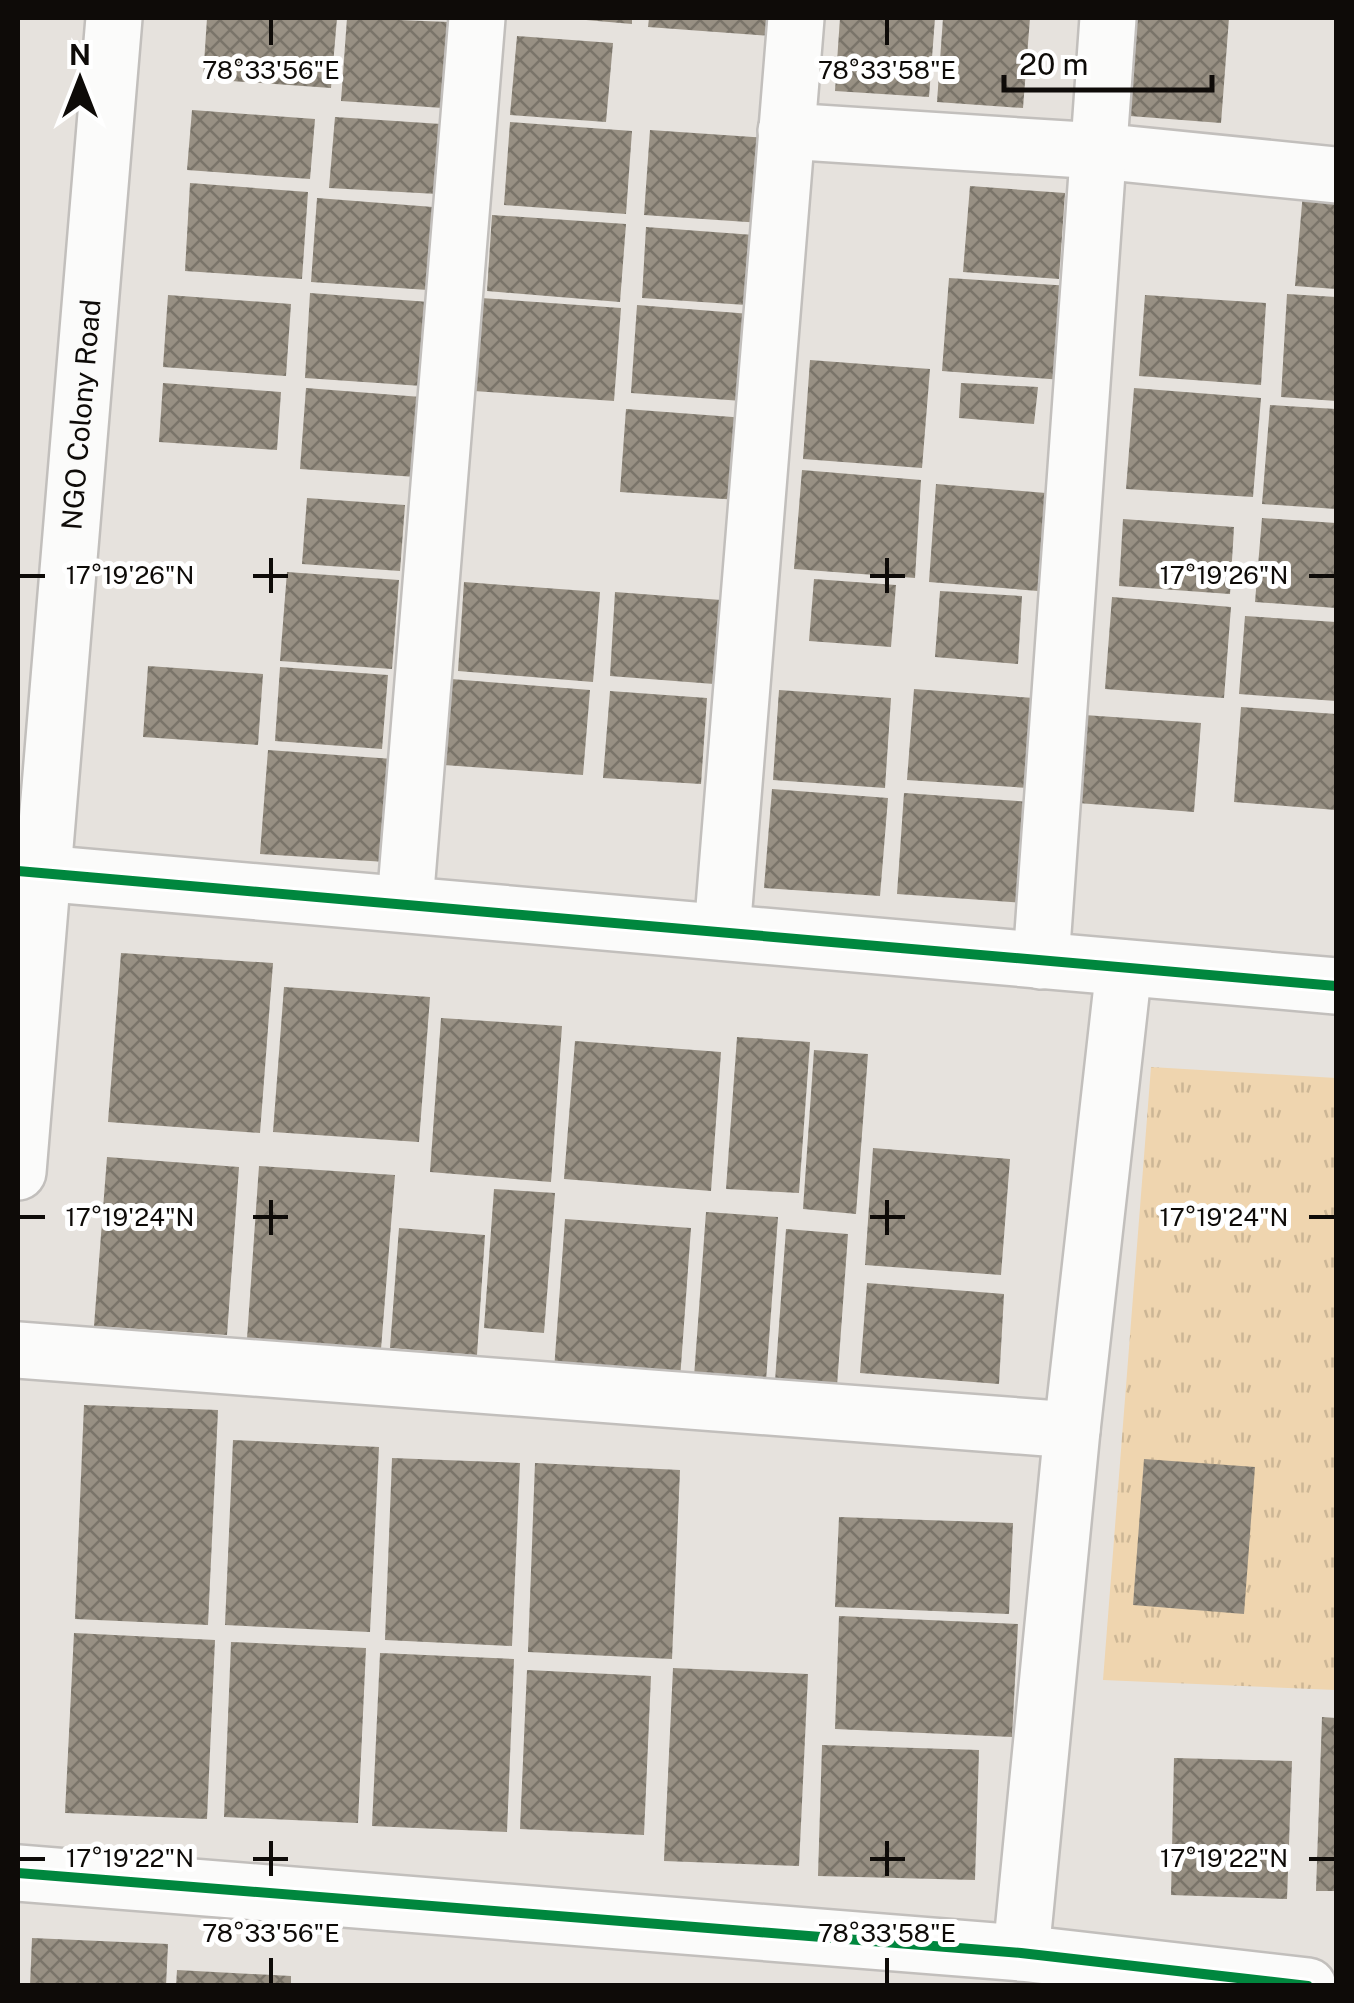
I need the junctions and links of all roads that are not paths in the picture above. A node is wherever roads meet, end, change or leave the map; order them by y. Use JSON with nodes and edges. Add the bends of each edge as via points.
{"nodes":[{"id":1,"x":114,"y":18,"type":"edge"},
{"id":2,"x":477,"y":18,"type":"edge"},
{"id":3,"x":796,"y":18,"type":"edge"},
{"id":4,"x":1108,"y":18,"type":"edge"},
{"id":5,"x":786,"y":131,"type":"junction"},
{"id":6,"x":1099,"y":150,"type":"junction"},
{"id":7,"x":1336,"y":175,"type":"edge"},
{"id":8,"x":30,"y":872,"type":"edge"},
{"id":9,"x":404,"y":904,"type":"junction"},
{"id":10,"x":722,"y":932,"type":"junction"},
{"id":11,"x":1041,"y":961,"type":"junction"},
{"id":12,"x":1124,"y":968,"type":"junction"},
{"id":13,"x":1336,"y":986,"type":"edge"},
{"id":14,"x":18,"y":1172,"type":"edge"},
{"id":15,"x":18,"y":1350,"type":"edge"},
{"id":16,"x":1072,"y":1430,"type":"junction"},
{"id":17,"x":18,"y":1873,"type":"edge"},
{"id":18,"x":1021,"y":1953,"type":"junction"},
{"id":19,"x":1288,"y":1985,"type":"edge"}],
"edges":[{"from":1,"to":8,"type":"street","name":"NGO Colony Road"},
{"from":2,"to":9,"type":"street"},
{"from":3,"to":5,"type":"street"},
{"from":4,"to":6,"type":"street"},
{"from":5,"to":6,"type":"street"},
{"from":5,"to":10,"type":"street"},
{"from":6,"to":7,"type":"street"},
{"from":6,"to":11,"type":"street"},
{"from":8,"to":9,"type":"street"},
{"from":8,"to":14,"type":"street","name":"NGO Colony Road"},
{"from":9,"to":10,"type":"street"},
{"from":10,"to":11,"type":"street"},
{"from":11,"to":12,"type":"street"},
{"from":12,"to":13,"type":"street"},
{"from":12,"to":16,"type":"street"},
{"from":15,"to":16,"type":"street"},
{"from":16,"to":18,"type":"street"},
{"from":17,"to":18,"type":"street"},
{"from":18,"to":19,"type":"street"}]}
